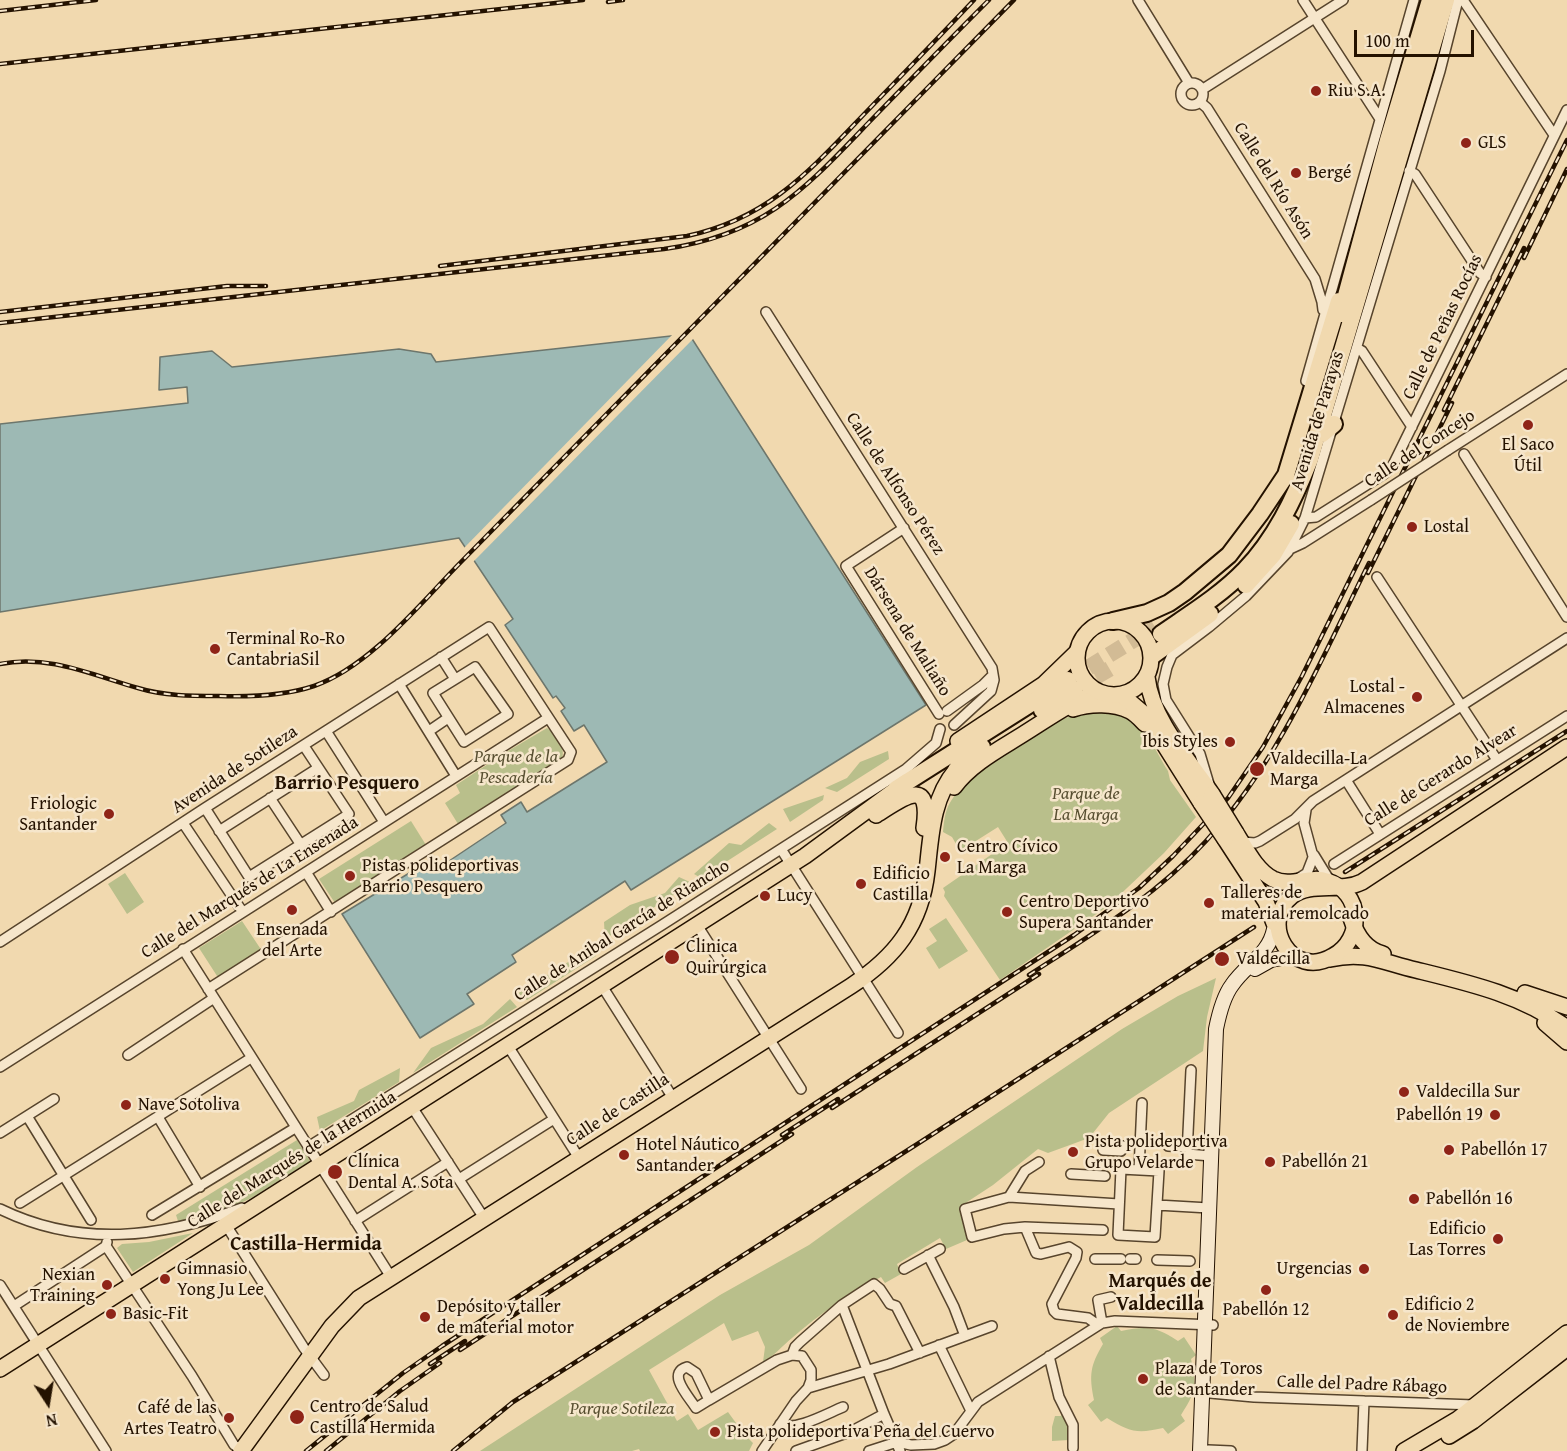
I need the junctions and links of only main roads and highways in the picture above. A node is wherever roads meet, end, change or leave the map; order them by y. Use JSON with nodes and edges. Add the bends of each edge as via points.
{"nodes":[{"id":1,"x":1430,"y":0,"type":"edge"},
{"id":2,"x":1446,"y":0,"type":"edge"},
{"id":3,"x":1373,"y":222,"type":"junction"},
{"id":4,"x":1306,"y":381,"type":"road end"},
{"id":5,"x":1260,"y":514,"type":"junction"},
{"id":6,"x":1266,"y":575,"type":"road end"},
{"id":7,"x":1246,"y":584,"type":"junction"},
{"id":8,"x":1113,"y":621,"type":"junction"},
{"id":9,"x":1158,"y":630,"type":"tunnel mouth"},
{"id":10,"x":1077,"y":652,"type":"junction"},
{"id":11,"x":1152,"y":656,"type":"junction"},
{"id":12,"x":1147,"y":677,"type":"junction"},
{"id":13,"x":1098,"y":692,"type":"junction"},
{"id":14,"x":1122,"y":695,"type":"junction"},
{"id":15,"x":1046,"y":720,"type":"junction"},
{"id":16,"x":1156,"y":733,"type":"junction"},
{"id":17,"x":1567,"y":747,"type":"edge"},
{"id":18,"x":1567,"y":757,"type":"edge"},
{"id":19,"x":956,"y":770,"type":"joint"},
{"id":20,"x":896,"y":789,"type":"junction"},
{"id":21,"x":1207,"y":798,"type":"junction"},
{"id":22,"x":934,"y":817,"type":"junction"},
{"id":23,"x":1237,"y":844,"type":"junction"},
{"id":24,"x":808,"y":854,"type":"junction"},
{"id":25,"x":1301,"y":883,"type":"junction"},
{"id":26,"x":1335,"y":886,"type":"junction"},
{"id":27,"x":919,"y":906,"type":"junction"},
{"id":28,"x":1354,"y":913,"type":"junction"},
{"id":29,"x":1274,"y":924,"type":"junction"},
{"id":30,"x":1294,"y":959,"type":"junction"},
{"id":31,"x":1331,"y":961,"type":"junction"},
{"id":32,"x":1246,"y":974,"type":"junction"},
{"id":33,"x":1537,"y":998,"type":"junction"},
{"id":34,"x":1518,"y":1000,"type":"junction"},
{"id":35,"x":1567,"y":1007,"type":"edge"},
{"id":36,"x":1567,"y":1017,"type":"edge"},
{"id":37,"x":1567,"y":1028,"type":"edge"},
{"id":38,"x":1567,"y":1041,"type":"edge"},
{"id":39,"x":1209,"y":1325,"type":"junction"},
{"id":40,"x":1567,"y":1333,"type":"edge"},
{"id":41,"x":1567,"y":1348,"type":"edge"},
{"id":42,"x":0,"y":1369,"type":"edge"},
{"id":43,"x":241,"y":1450,"type":"edge"},
{"id":44,"x":1205,"y":1451,"type":"edge"},
{"id":45,"x":1404,"y":1451,"type":"edge"},
{"id":46,"x":1423,"y":1451,"type":"edge"}],
"edges":[{"from":1,"to":3,"type":"highway"},
{"from":2,"to":3,"type":"highway"},
{"from":3,"to":5,"type":"highway","via":[[1328,334],[1286,475]]},
{"from":3,"to":7,"type":"highway","via":[[1366,289],[1328,429],[1285,536]]},
{"from":3,"to":9,"type":"highway","via":[[1310,459],[1298,490],[1274,533],[1246,570],[1211,600]]},
{"from":4,"to":5,"type":"highway","via":[[1286,457]]},
{"from":5,"to":8,"type":"highway","via":[[1229,555],[1185,592],[1147,613]]},
{"from":6,"to":7,"type":"highway"},
{"from":7,"to":11,"type":"highway"},
{"from":8,"to":10,"type":"main road","via":[[1093,628]]},
{"from":8,"to":11,"type":"main road","via":[[1124,622],[1144,635]]},
{"from":10,"to":13,"type":"main road","via":[[1081,676]]},
{"from":10,"to":20,"type":"main road","name":"Calle del Marqués de la Hermida","via":[[1044,684]]},
{"from":11,"to":12,"type":"main road"},
{"from":12,"to":14,"type":"main road","via":[[1137,689]]},
{"from":12,"to":21,"type":"main road","via":[[1157,713]]},
{"from":13,"to":14,"type":"main road"},
{"from":13,"to":15,"type":"main road"},
{"from":14,"to":16,"type":"main road","via":[[1143,713]]},
{"from":15,"to":16,"type":"main road","via":[[1081,706],[1105,705],[1131,712]]},
{"from":15,"to":22,"type":"main road","via":[[964,774]]},
{"from":16,"to":21,"type":"main road"},
{"from":17,"to":26,"type":"main road","via":[[1408,850],[1355,881]]},
{"from":18,"to":28,"type":"main road","via":[[1373,882]]},
{"from":19,"to":20,"type":"highway","via":[[1072,685]]},
{"from":19,"to":22,"type":"main road","name":"Calle de Castilla","via":[[943,787]]},
{"from":20,"to":24,"type":"main road","name":"Calle del Marqués de la Hermida"},
{"from":21,"to":23,"type":"main road","bridge":true},
{"from":22,"to":27,"type":"main road","name":"Calle de Castilla"},
{"from":23,"to":25,"type":"main road","via":[[1267,880],[1284,888]]},
{"from":23,"to":29,"type":"main road"},
{"from":24,"to":27,"type":"main road","via":[[905,797],[919,795],[926,809]]},
{"from":24,"to":42,"type":"main road","name":"Calle del Marqués de la Hermida","via":[[603,985],[511,1051],[412,1107]]},
{"from":25,"to":26,"type":"main road"},
{"from":25,"to":29,"type":"main road","via":[[1282,899]]},
{"from":26,"to":28,"type":"main road","via":[[1351,898]]},
{"from":26,"to":29,"type":"main road","via":[[1306,889],[1292,896]]},
{"from":27,"to":43,"type":"main road","name":"Calle de Castilla","via":[[900,943],[863,978],[359,1298]]},
{"from":28,"to":30,"type":"main road","via":[[1338,947],[1322,956]]},
{"from":28,"to":31,"type":"main road","via":[[1352,936]]},
{"from":28,"to":33,"type":"main road","via":[[1362,940],[1374,951],[1489,979]]},
{"from":29,"to":30,"type":"main road"},
{"from":29,"to":32,"type":"main road","via":[[1271,939]]},
{"from":30,"to":31,"type":"main road","via":[[1302,966],[1315,967]]},
{"from":30,"to":32,"type":"main road","via":[[1264,963]]},
{"from":31,"to":34,"type":"main road","via":[[1362,955]]},
{"from":32,"to":39,"type":"main road","via":[[1230,1003],[1223,1035]]},
{"from":32,"to":39,"type":"main road","via":[[1226,996],[1218,1019],[1209,1208],[1199,1262]]},
{"from":33,"to":35,"type":"main road"},
{"from":33,"to":36,"type":"main road"},
{"from":34,"to":37,"type":"main road"},
{"from":34,"to":38,"type":"main road"},
{"from":39,"to":44,"type":"main road"},
{"from":39,"to":44,"type":"main road","via":[[1210,1393]]},
{"from":40,"to":45,"type":"main road","via":[[1458,1419]]},
{"from":41,"to":46,"type":"main road","via":[[1473,1421]]}]}
